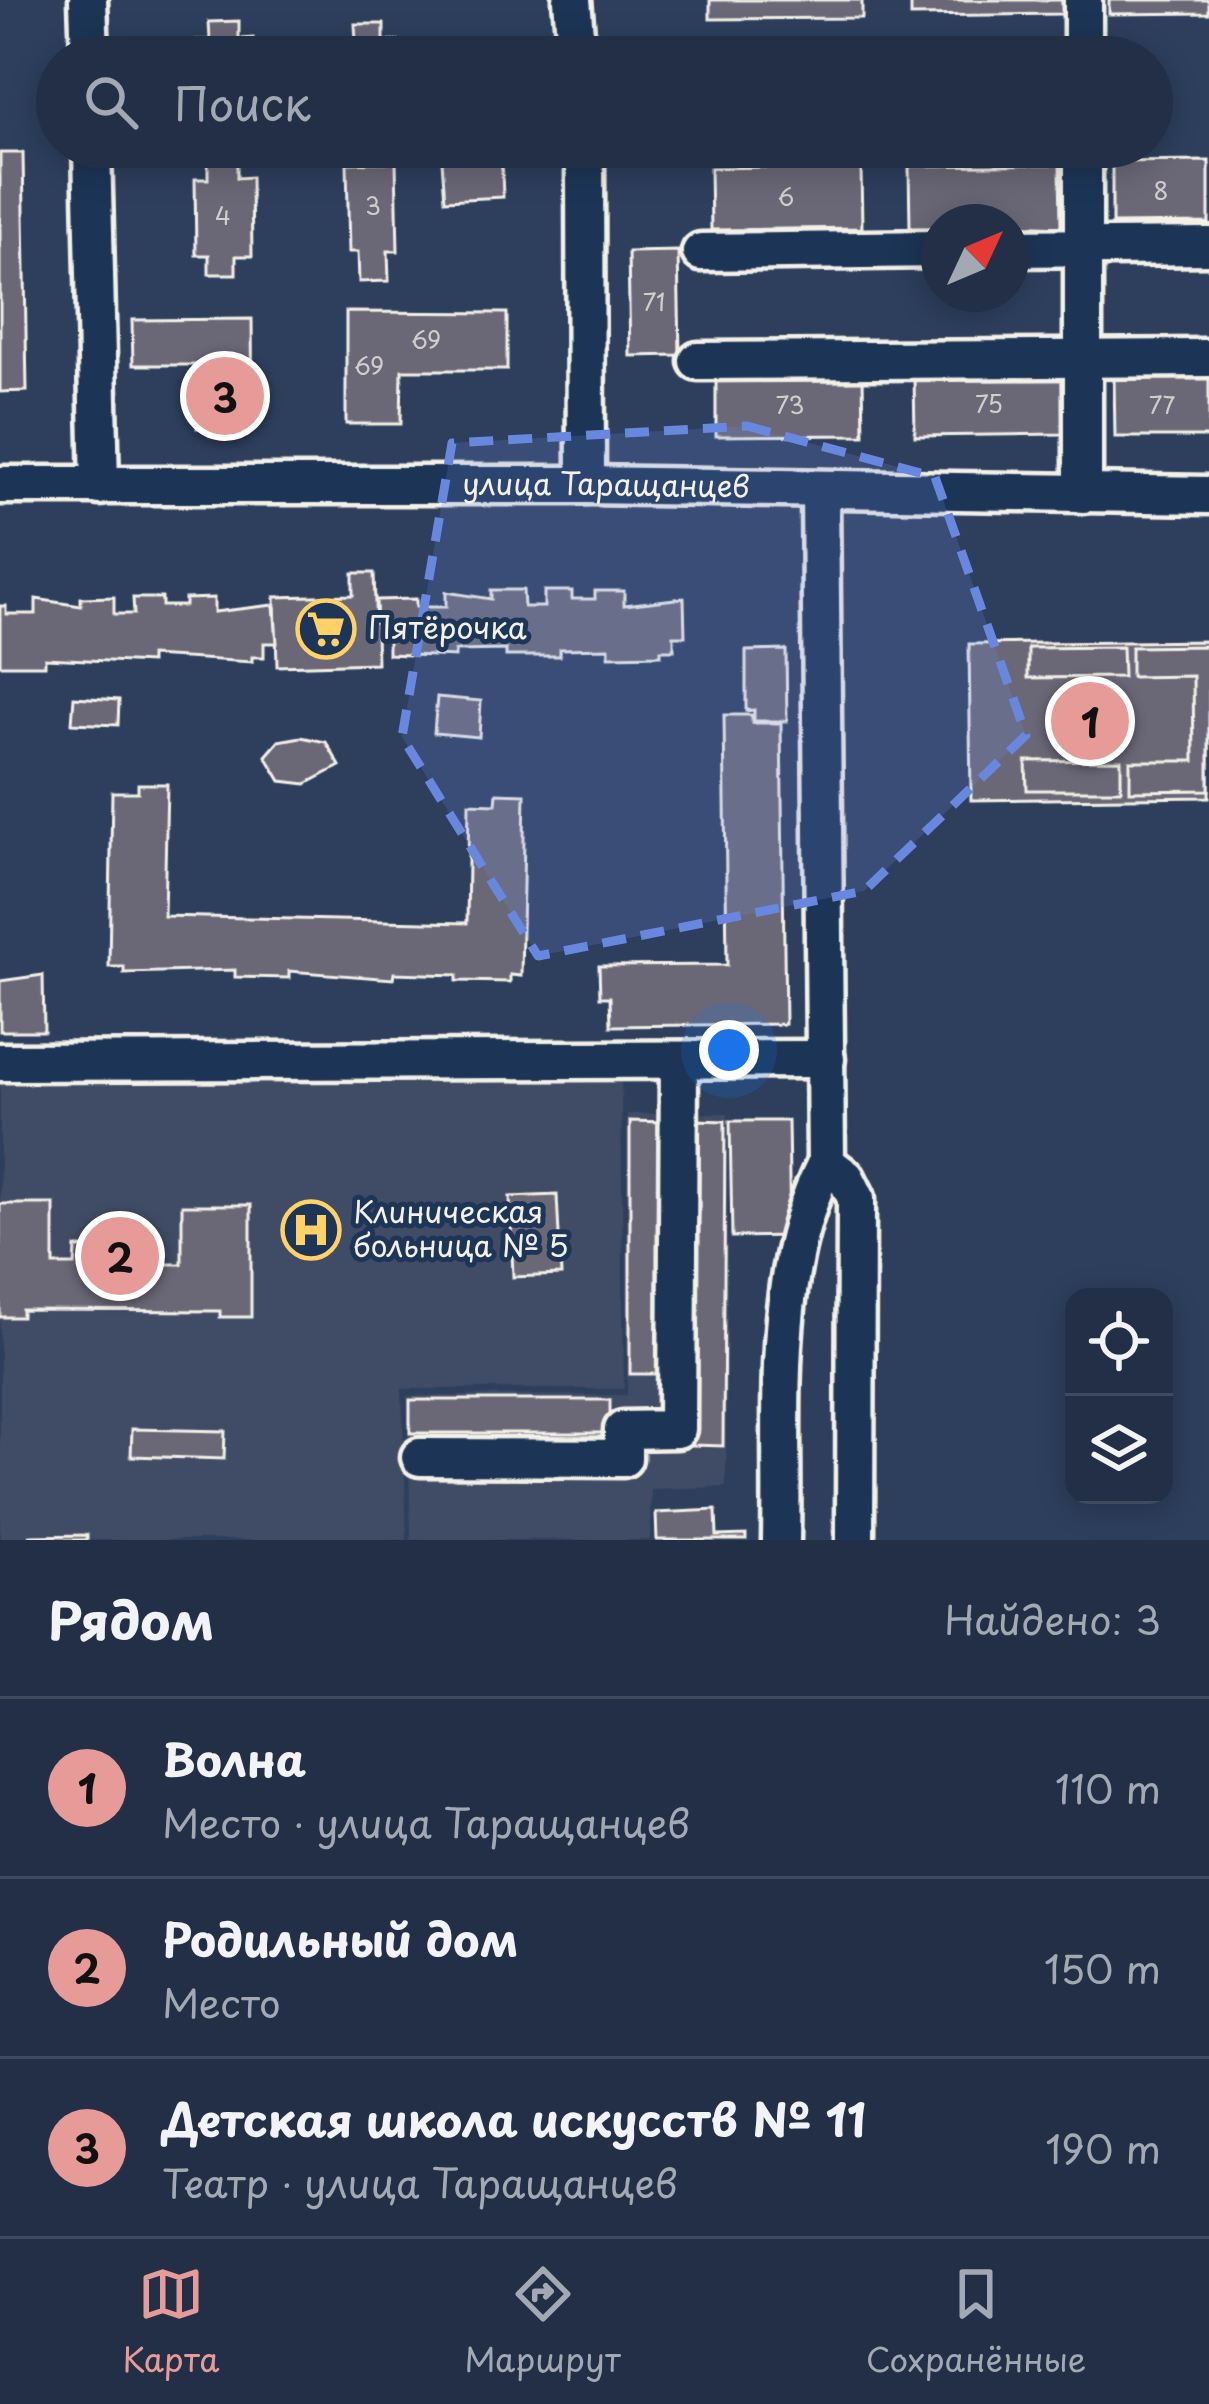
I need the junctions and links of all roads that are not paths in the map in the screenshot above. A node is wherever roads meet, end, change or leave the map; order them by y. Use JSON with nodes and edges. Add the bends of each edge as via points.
{"nodes":[{"id":1,"x":88,"y":0,"type":"edge"},
{"id":2,"x":572,"y":0,"type":"edge"},
{"id":3,"x":1083,"y":0,"type":"edge"},
{"id":4,"x":89,"y":36,"type":"edge"},
{"id":5,"x":575,"y":36,"type":"edge"},
{"id":6,"x":1083,"y":36,"type":"edge"},
{"id":7,"x":92,"y":168,"type":"edge"},
{"id":8,"x":585,"y":168,"type":"edge"},
{"id":9,"x":1083,"y":168,"type":"edge"},
{"id":10,"x":1209,"y":246,"type":"edge"},
{"id":11,"x":1029,"y":248,"type":"edge"},
{"id":12,"x":1084,"y":248,"type":"junction"},
{"id":13,"x":921,"y":249,"type":"edge"},
{"id":14,"x":701,"y":252,"type":"dead end"},
{"id":15,"x":1209,"y":358,"type":"edge"},
{"id":16,"x":1083,"y":359,"type":"junction"},
{"id":17,"x":698,"y":362,"type":"dead end"},
{"id":18,"x":0,"y":485,"type":"edge"},
{"id":19,"x":586,"y":485,"type":"junction"},
{"id":20,"x":100,"y":486,"type":"junction"},
{"id":21,"x":820,"y":489,"type":"junction"},
{"id":22,"x":1083,"y":494,"type":"junction"},
{"id":23,"x":1209,"y":494,"type":"edge"},
{"id":24,"x":826,"y":1059,"type":"junction"},
{"id":25,"x":679,"y":1060,"type":"junction"},
{"id":26,"x":0,"y":1062,"type":"edge"},
{"id":27,"x":826,"y":1163,"type":"junction"},
{"id":28,"x":420,"y":1457,"type":"dead end"},
{"id":29,"x":781,"y":1540,"type":"edge"},
{"id":30,"x":855,"y":1540,"type":"edge"}],
"edges":[{"from":1,"to":4,"type":"street"},
{"from":2,"to":5,"type":"street"},
{"from":3,"to":6,"type":"street"},
{"from":7,"to":20,"type":"street"},
{"from":8,"to":19,"type":"street"},
{"from":9,"to":12,"type":"street"},
{"from":10,"to":12,"type":"street"},
{"from":11,"to":12,"type":"street"},
{"from":12,"to":16,"type":"street"},
{"from":13,"to":14,"type":"street"},
{"from":15,"to":16,"type":"street"},
{"from":16,"to":17,"type":"street"},
{"from":16,"to":22,"type":"street"},
{"from":18,"to":20,"type":"street","name":"улица Таращанцев"},
{"from":19,"to":20,"type":"street","name":"улица Таращанцев"},
{"from":19,"to":21,"type":"street","name":"улица Таращанцев"},
{"from":21,"to":22,"type":"street","name":"улица Таращанцев"},
{"from":21,"to":24,"type":"street"},
{"from":22,"to":23,"type":"street","name":"улица Таращанцев"},
{"from":24,"to":25,"type":"street"},
{"from":24,"to":27,"type":"street"},
{"from":25,"to":26,"type":"street"},
{"from":25,"to":28,"type":"street","via":[[677,1429],[622,1430],[623,1458]]},
{"from":27,"to":29,"type":"street","via":[[803,1208],[787,1283]]},
{"from":27,"to":30,"type":"street","via":[[856,1198]]}]}
